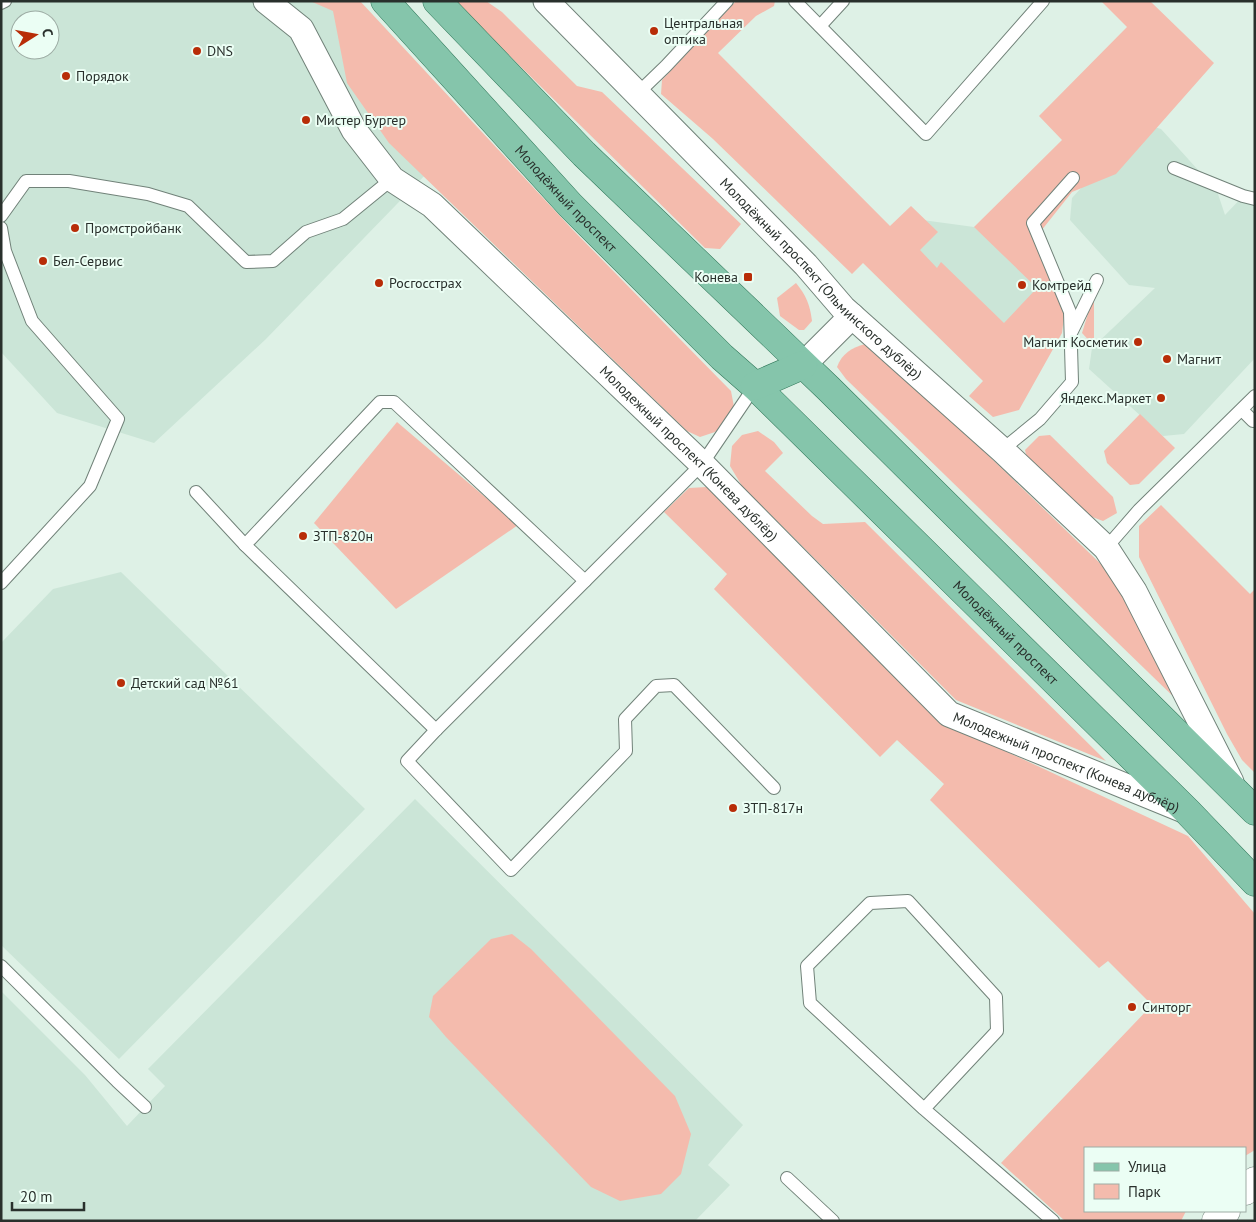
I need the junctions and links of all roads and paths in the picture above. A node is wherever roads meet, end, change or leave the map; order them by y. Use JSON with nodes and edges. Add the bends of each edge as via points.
{"nodes":[{"id":1,"x":6,"y":1,"type":"edge"},
{"id":2,"x":266,"y":1,"type":"edge"},
{"id":3,"x":385,"y":1,"type":"edge"},
{"id":4,"x":437,"y":1,"type":"edge"},
{"id":5,"x":546,"y":1,"type":"edge"},
{"id":6,"x":727,"y":1,"type":"edge"},
{"id":7,"x":795,"y":1,"type":"edge"},
{"id":8,"x":843,"y":1,"type":"edge"},
{"id":9,"x":1043,"y":1,"type":"edge"},
{"id":10,"x":1,"y":3,"type":"edge"},
{"id":11,"x":820,"y":26,"type":"junction"},
{"id":12,"x":637,"y":94,"type":"junction"},
{"id":13,"x":1174,"y":168,"type":"dead end"},
{"id":14,"x":1073,"y":178,"type":"dead end"},
{"id":15,"x":392,"y":179,"type":"junction"},
{"id":16,"x":1255,"y":199,"type":"edge"},
{"id":17,"x":1,"y":216,"type":"edge"},
{"id":18,"x":1,"y":228,"type":"edge"},
{"id":19,"x":1097,"y":280,"type":"dead end"},
{"id":20,"x":852,"y":316,"type":"junction"},
{"id":21,"x":1071,"y":333,"type":"junction"},
{"id":22,"x":803,"y":364,"type":"junction"},
{"id":23,"x":755,"y":386,"type":"junction"},
{"id":24,"x":1255,"y":396,"type":"edge"},
{"id":25,"x":1242,"y":410,"type":"junction"},
{"id":26,"x":1253,"y":421,"type":"dead end"},
{"id":27,"x":1002,"y":450,"type":"junction"},
{"id":28,"x":702,"y":464,"type":"junction"},
{"id":29,"x":196,"y":492,"type":"dead end"},
{"id":30,"x":245,"y":545,"type":"junction"},
{"id":31,"x":1106,"y":548,"type":"junction"},
{"id":32,"x":585,"y":582,"type":"junction"},
{"id":33,"x":1,"y":583,"type":"edge"},
{"id":34,"x":436,"y":730,"type":"junction"},
{"id":35,"x":774,"y":788,"type":"dead end"},
{"id":36,"x":1246,"y":802,"type":"edge"},
{"id":37,"x":1187,"y":811,"type":"junction"},
{"id":38,"x":1255,"y":882,"type":"edge"},
{"id":39,"x":1,"y":966,"type":"edge"},
{"id":40,"x":146,"y":1107,"type":"dead end"},
{"id":41,"x":924,"y":1109,"type":"junction"},
{"id":42,"x":787,"y":1178,"type":"dead end"},
{"id":43,"x":1255,"y":1181,"type":"edge"},
{"id":44,"x":1246,"y":1190,"type":"edge"},
{"id":45,"x":1225,"y":1212,"type":"edge"},
{"id":46,"x":833,"y":1221,"type":"edge"},
{"id":47,"x":1053,"y":1221,"type":"edge"},
{"id":48,"x":1216,"y":1221,"type":"edge"}],
"edges":[{"from":1,"to":10,"type":"lane"},
{"from":2,"to":15,"type":"street","name":"Молодежный проспект (Конева дублёр)","via":[[302,30],[354,130]]},
{"from":3,"to":23,"type":"main road","name":"Молодёжный проспект","via":[[570,205]]},
{"from":4,"to":22,"type":"main road","via":[[584,154]]},
{"from":5,"to":12,"type":"street","name":"Молодёжный проспект (Ольминского дублёр)"},
{"from":6,"to":12,"type":"lane"},
{"from":7,"to":11,"type":"lane"},
{"from":8,"to":11,"type":"lane"},
{"from":9,"to":11,"type":"lane","via":[[926,134]]},
{"from":12,"to":20,"type":"street","name":"Молодёжный проспект (Ольминского дублёр)"},
{"from":13,"to":16,"type":"lane"},
{"from":14,"to":21,"type":"lane","via":[[1033,223],[1070,312]]},
{"from":15,"to":17,"type":"lane","via":[[343,219],[306,232],[273,261],[246,262],[188,206],[119,189],[70,181],[26,181]]},
{"from":15,"to":28,"type":"street","name":"Молодежный проспект (Конева дублёр)","via":[[432,205]]},
{"from":18,"to":33,"type":"lane","via":[[5,251],[32,321],[118,419],[90,486]]},
{"from":19,"to":21,"type":"lane"},
{"from":20,"to":22,"type":"street"},
{"from":20,"to":27,"type":"street","name":"Молодёжный проспект (Ольминского дублёр)"},
{"from":21,"to":27,"type":"lane","via":[[1072,382],[1040,419]]},
{"from":22,"to":23,"type":"main road"},
{"from":22,"to":36,"type":"main road"},
{"from":23,"to":28,"type":"lane"},
{"from":23,"to":37,"type":"main road","name":"Молодёжный проспект"},
{"from":24,"to":25,"type":"lane"},
{"from":25,"to":26,"type":"lane"},
{"from":25,"to":31,"type":"lane","via":[[1139,510]]},
{"from":27,"to":31,"type":"street","name":"Молодёжный проспект (Ольминского дублёр)"},
{"from":28,"to":32,"type":"lane"},
{"from":28,"to":37,"type":"street","name":"Молодежный проспект (Конева дублёр)","via":[[949,714]]},
{"from":29,"to":30,"type":"lane"},
{"from":30,"to":32,"type":"lane","via":[[380,402],[394,402]]},
{"from":30,"to":34,"type":"lane"},
{"from":31,"to":36,"type":"street","name":"Молодёжный проспект (Ольминского дублёр)","via":[[1134,591]]},
{"from":32,"to":34,"type":"lane"},
{"from":34,"to":35,"type":"lane","via":[[408,761],[511,870],[626,751],[625,719],[656,686],[674,685]]},
{"from":37,"to":38,"type":"main road","name":"Молодёжный проспект"},
{"from":39,"to":40,"type":"lane"},
{"from":41,"to":41,"type":"lane","via":[[810,1003],[807,966],[870,903],[908,901],[996,997],[996,1031]]},
{"from":41,"to":47,"type":"lane"},
{"from":42,"to":46,"type":"lane"},
{"from":43,"to":44,"type":"main road"},
{"from":45,"to":48,"type":"main road"}]}
